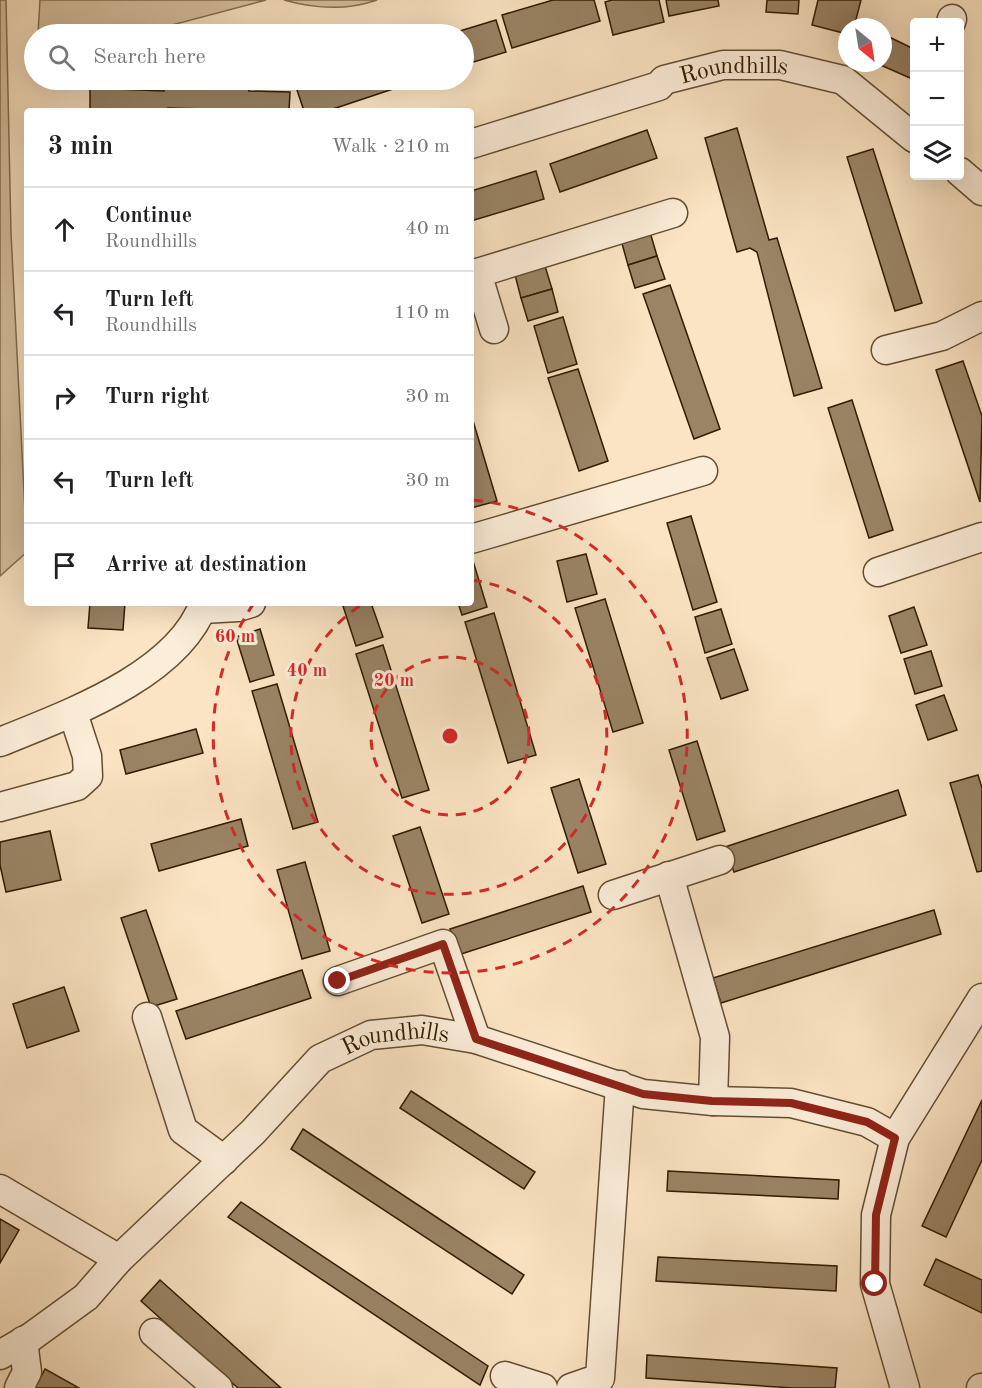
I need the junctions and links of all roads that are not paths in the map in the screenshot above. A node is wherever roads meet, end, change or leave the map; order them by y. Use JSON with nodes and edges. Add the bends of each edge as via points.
{"nodes":[{"id":1,"x":910,"y":132,"type":"edge"},
{"id":2,"x":474,"y":143,"type":"edge"},
{"id":3,"x":964,"y":175,"type":"edge"},
{"id":4,"x":982,"y":191,"type":"edge"},
{"id":5,"x":673,"y":213,"type":"dead end"},
{"id":6,"x":474,"y":274,"type":"edge"},
{"id":7,"x":982,"y":316,"type":"edge"},
{"id":8,"x":494,"y":329,"type":"dead end"},
{"id":9,"x":886,"y":350,"type":"dead end"},
{"id":10,"x":703,"y":471,"type":"dead end"},
{"id":11,"x":474,"y":537,"type":"edge"},
{"id":12,"x":982,"y":537,"type":"edge"},
{"id":13,"x":878,"y":572,"type":"dead end"},
{"id":14,"x":203,"y":606,"type":"edge"},
{"id":15,"x":241,"y":606,"type":"edge"},
{"id":16,"x":73,"y":713,"type":"junction"},
{"id":17,"x":0,"y":742,"type":"edge"},
{"id":18,"x":0,"y":807,"type":"edge"},
{"id":19,"x":720,"y":860,"type":"dead end"},
{"id":20,"x":669,"y":876,"type":"junction"},
{"id":21,"x":613,"y":895,"type":"dead end"},
{"id":22,"x":338,"y":981,"type":"dead end"},
{"id":23,"x":982,"y":998,"type":"edge"},
{"id":24,"x":147,"y":1017,"type":"dead end"},
{"id":25,"x":476,"y":1039,"type":"junction"},
{"id":26,"x":620,"y":1085,"type":"junction"},
{"id":27,"x":712,"y":1101,"type":"junction"},
{"id":28,"x":895,"y":1138,"type":"junction"},
{"id":29,"x":224,"y":1160,"type":"junction"},
{"id":30,"x":0,"y":1189,"type":"edge"},
{"id":31,"x":119,"y":1259,"type":"junction"},
{"id":32,"x":154,"y":1333,"type":"dead end"},
{"id":33,"x":12,"y":1348,"type":"edge"},
{"id":34,"x":504,"y":1376,"type":"dead end"},
{"id":35,"x":19,"y":1388,"type":"edge"},
{"id":36,"x":218,"y":1388,"type":"edge"},
{"id":37,"x":543,"y":1388,"type":"edge"},
{"id":38,"x":571,"y":1388,"type":"edge"},
{"id":39,"x":904,"y":1388,"type":"edge"}],
"edges":[{"from":1,"to":2,"type":"street","name":"Roundhills","via":[[843,80],[780,65],[723,65],[664,80],[659,86]]},
{"from":3,"to":4,"type":"street"},
{"from":5,"to":6,"type":"street"},
{"from":6,"to":8,"type":"street"},
{"from":7,"to":9,"type":"street","via":[[942,336]]},
{"from":10,"to":11,"type":"street"},
{"from":12,"to":13,"type":"street"},
{"from":14,"to":15,"type":"street"},
{"from":14,"to":16,"type":"street","via":[[184,637],[154,667]]},
{"from":16,"to":17,"type":"street"},
{"from":16,"to":18,"type":"street","via":[[87,756],[88,776],[76,786]]},
{"from":19,"to":20,"type":"street"},
{"from":20,"to":21,"type":"street"},
{"from":20,"to":27,"type":"street","via":[[715,1037]]},
{"from":22,"to":25,"type":"street","via":[[443,944]]},
{"from":23,"to":28,"type":"street"},
{"from":24,"to":29,"type":"street","via":[[183,1130]]},
{"from":25,"to":26,"type":"street","name":"Roundhills"},
{"from":25,"to":29,"type":"street","name":"Roundhills","via":[[422,1030],[371,1035],[320,1059]]},
{"from":26,"to":27,"type":"street","name":"Roundhills","via":[[643,1094]]},
{"from":26,"to":38,"type":"street","via":[[600,1378]]},
{"from":27,"to":28,"type":"street","name":"Roundhills","via":[[791,1103],[867,1122]]},
{"from":28,"to":39,"type":"street","via":[[876,1215],[875,1284]]},
{"from":29,"to":31,"type":"street","name":"Roundhills"},
{"from":30,"to":31,"type":"street"},
{"from":31,"to":33,"type":"street","name":"Roundhills","via":[[86,1297]]},
{"from":32,"to":36,"type":"street"},
{"from":33,"to":35,"type":"street","via":[[27,1372]]},
{"from":34,"to":37,"type":"street"}]}
